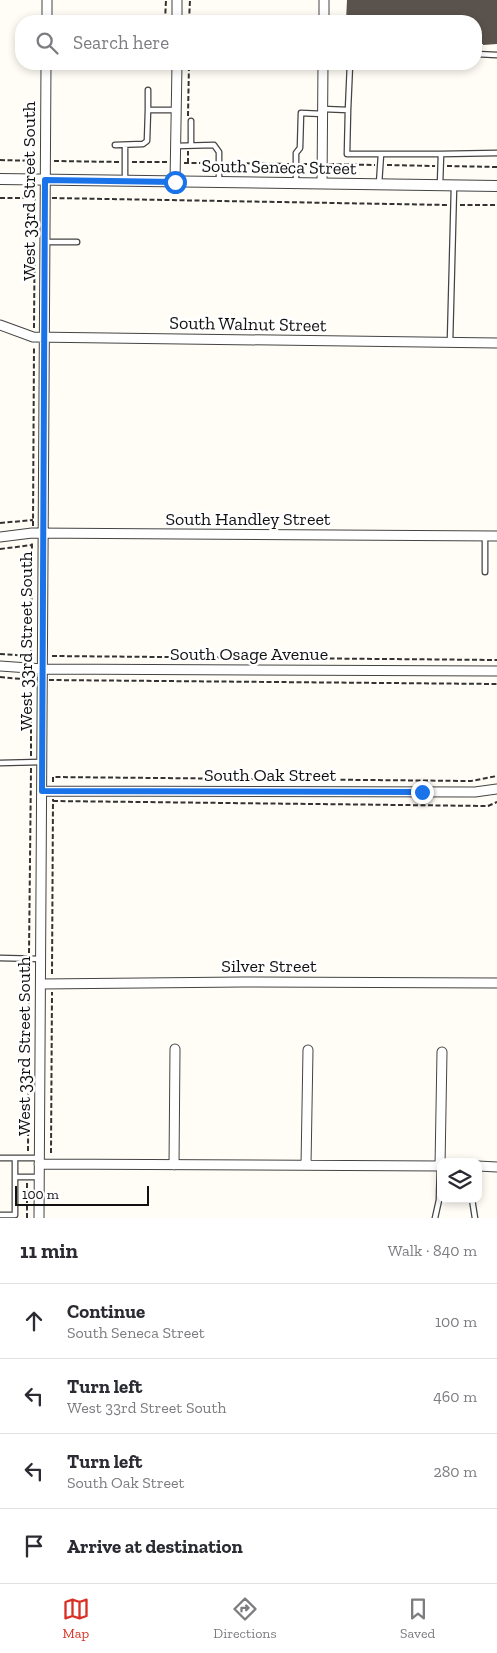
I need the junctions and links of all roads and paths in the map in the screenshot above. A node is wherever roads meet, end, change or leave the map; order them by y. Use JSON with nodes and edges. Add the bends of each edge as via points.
{"nodes":[{"id":1,"x":47,"y":0,"type":"edge"},
{"id":2,"x":166,"y":0,"type":"edge"},
{"id":3,"x":177,"y":0,"type":"edge"},
{"id":4,"x":190,"y":0,"type":"edge"},
{"id":5,"x":324,"y":0,"type":"edge"},
{"id":6,"x":47,"y":15,"type":"edge"},
{"id":7,"x":165,"y":15,"type":"edge"},
{"id":8,"x":177,"y":15,"type":"edge"},
{"id":9,"x":189,"y":15,"type":"edge"},
{"id":10,"x":324,"y":15,"type":"edge"},
{"id":11,"x":482,"y":54,"type":"edge"},
{"id":12,"x":497,"y":55,"type":"edge"},
{"id":13,"x":46,"y":70,"type":"edge"},
{"id":14,"x":177,"y":70,"type":"edge"},
{"id":15,"x":189,"y":70,"type":"edge"},
{"id":16,"x":323,"y":70,"type":"edge"},
{"id":17,"x":350,"y":70,"type":"edge"},
{"id":18,"x":148,"y":90,"type":"dead end"},
{"id":19,"x":148,"y":110,"type":"junction"},
{"id":20,"x":176,"y":110,"type":"junction"},
{"id":21,"x":348,"y":110,"type":"junction"},
{"id":22,"x":323,"y":112,"type":"junction"},
{"id":23,"x":190,"y":119,"type":"joint"},
{"id":24,"x":125,"y":144,"type":"junction"},
{"id":25,"x":115,"y":145,"type":"dead end"},
{"id":26,"x":189,"y":145,"type":"junction"},
{"id":27,"x":176,"y":146,"type":"junction"},
{"id":28,"x":497,"y":153,"type":"edge"},
{"id":29,"x":381,"y":154,"type":"junction"},
{"id":30,"x":440,"y":154,"type":"junction"},
{"id":31,"x":0,"y":160,"type":"edge"},
{"id":32,"x":46,"y":161,"type":"junction"},
{"id":33,"x":125,"y":162,"type":"junction"},
{"id":34,"x":175,"y":162,"type":"junction"},
{"id":35,"x":188,"y":163,"type":"junction"},
{"id":36,"x":219,"y":163,"type":"junction"},
{"id":37,"x":296,"y":164,"type":"junction"},
{"id":38,"x":322,"y":164,"type":"junction"},
{"id":39,"x":380,"y":165,"type":"junction"},
{"id":40,"x":440,"y":166,"type":"junction"},
{"id":41,"x":497,"y":167,"type":"edge"},
{"id":42,"x":0,"y":179,"type":"edge"},
{"id":43,"x":45,"y":180,"type":"junction"},
{"id":44,"x":125,"y":181,"type":"junction"},
{"id":45,"x":175,"y":182,"type":"junction"},
{"id":46,"x":219,"y":182,"type":"junction"},
{"id":47,"x":296,"y":183,"type":"junction"},
{"id":48,"x":322,"y":183,"type":"junction"},
{"id":49,"x":379,"y":184,"type":"junction"},
{"id":50,"x":440,"y":185,"type":"junction"},
{"id":51,"x":454,"y":185,"type":"junction"},
{"id":52,"x":497,"y":186,"type":"edge"},
{"id":53,"x":0,"y":198,"type":"edge"},
{"id":54,"x":35,"y":198,"type":"junction"},
{"id":55,"x":45,"y":198,"type":"junction"},
{"id":56,"x":454,"y":205,"type":"junction"},
{"id":57,"x":497,"y":206,"type":"edge"},
{"id":58,"x":45,"y":242,"type":"junction"},
{"id":59,"x":77,"y":242,"type":"dead end"},
{"id":60,"x":0,"y":325,"type":"edge"},
{"id":61,"x":34,"y":337,"type":"junction"},
{"id":62,"x":44,"y":338,"type":"junction"},
{"id":63,"x":450,"y":342,"type":"junction"},
{"id":64,"x":497,"y":343,"type":"edge"},
{"id":65,"x":32,"y":520,"type":"junction"},
{"id":66,"x":0,"y":523,"type":"edge"},
{"id":67,"x":32,"y":533,"type":"junction"},
{"id":68,"x":43,"y":533,"type":"junction"},
{"id":69,"x":497,"y":536,"type":"edge"},
{"id":70,"x":0,"y":537,"type":"edge"},
{"id":71,"x":485,"y":537,"type":"junction"},
{"id":72,"x":32,"y":545,"type":"junction"},
{"id":73,"x":0,"y":549,"type":"edge"},
{"id":74,"x":485,"y":572,"type":"dead end"},
{"id":75,"x":0,"y":654,"type":"edge"},
{"id":76,"x":31,"y":656,"type":"junction"},
{"id":77,"x":43,"y":656,"type":"junction"},
{"id":78,"x":497,"y":660,"type":"edge"},
{"id":79,"x":0,"y":666,"type":"edge"},
{"id":80,"x":31,"y":668,"type":"junction"},
{"id":81,"x":43,"y":669,"type":"junction"},
{"id":82,"x":497,"y":672,"type":"edge"},
{"id":83,"x":0,"y":677,"type":"edge"},
{"id":84,"x":31,"y":680,"type":"junction"},
{"id":85,"x":43,"y":680,"type":"junction"},
{"id":86,"x":497,"y":684,"type":"edge"},
{"id":87,"x":30,"y":762,"type":"junction"},
{"id":88,"x":42,"y":762,"type":"junction"},
{"id":89,"x":0,"y":763,"type":"edge"},
{"id":90,"x":497,"y":776,"type":"edge"},
{"id":91,"x":497,"y":789,"type":"edge"},
{"id":92,"x":42,"y":791,"type":"junction"},
{"id":93,"x":53,"y":791,"type":"junction"},
{"id":94,"x":30,"y":801,"type":"junction"},
{"id":95,"x":42,"y":801,"type":"junction"},
{"id":96,"x":53,"y":801,"type":"junction"},
{"id":97,"x":497,"y":802,"type":"edge"},
{"id":98,"x":0,"y":958,"type":"edge"},
{"id":99,"x":29,"y":958,"type":"junction"},
{"id":100,"x":41,"y":959,"type":"junction"},
{"id":101,"x":497,"y":983,"type":"edge"},
{"id":102,"x":40,"y":984,"type":"junction"},
{"id":103,"x":52,"y":984,"type":"junction"},
{"id":104,"x":175,"y":1048,"type":"dead end"},
{"id":105,"x":308,"y":1050,"type":"dead end"},
{"id":106,"x":442,"y":1052,"type":"dead end"},
{"id":107,"x":51,"y":1153,"type":"dead end"},
{"id":108,"x":0,"y":1158,"type":"edge"},
{"id":109,"x":16,"y":1158,"type":"junction"},
{"id":110,"x":28,"y":1158,"type":"junction"},
{"id":111,"x":440,"y":1158,"type":"edge"},
{"id":112,"x":39,"y":1161,"type":"junction"},
{"id":113,"x":174,"y":1165,"type":"junction"},
{"id":114,"x":306,"y":1165,"type":"junction"},
{"id":115,"x":437,"y":1166,"type":"edge"},
{"id":116,"x":482,"y":1166,"type":"edge"},
{"id":117,"x":497,"y":1167,"type":"edge"},
{"id":118,"x":15,"y":1177,"type":"junction"},
{"id":119,"x":28,"y":1177,"type":"junction"},
{"id":120,"x":39,"y":1177,"type":"junction"},
{"id":121,"x":438,"y":1203,"type":"edge"},
{"id":122,"x":473,"y":1203,"type":"edge"},
{"id":123,"x":0,"y":1215,"type":"edge"},
{"id":124,"x":27,"y":1218,"type":"edge"},
{"id":125,"x":39,"y":1218,"type":"edge"},
{"id":126,"x":435,"y":1218,"type":"edge"},
{"id":127,"x":475,"y":1218,"type":"edge"}],
"edges":[{"from":1,"to":6,"type":"street"},
{"from":2,"to":7,"type":"path"},
{"from":3,"to":8,"type":"street"},
{"from":4,"to":9,"type":"path"},
{"from":5,"to":10,"type":"street"},
{"from":11,"to":12,"type":"lane"},
{"from":13,"to":32,"type":"street","name":"West 33rd Street South"},
{"from":14,"to":20,"type":"street"},
{"from":15,"to":23,"type":"path"},
{"from":16,"to":22,"type":"street"},
{"from":17,"to":21,"type":"lane"},
{"from":18,"to":19,"type":"lane"},
{"from":19,"to":20,"type":"lane"},
{"from":19,"to":24,"type":"lane","via":[[147,141]]},
{"from":20,"to":27,"type":"street"},
{"from":21,"to":22,"type":"lane"},
{"from":21,"to":29,"type":"lane","via":[[347,154]]},
{"from":22,"to":37,"type":"lane","via":[[301,113]]},
{"from":22,"to":38,"type":"street"},
{"from":23,"to":26,"type":"lane"},
{"from":24,"to":25,"type":"lane"},
{"from":24,"to":33,"type":"lane"},
{"from":26,"to":27,"type":"lane"},
{"from":26,"to":35,"type":"path"},
{"from":26,"to":36,"type":"lane","via":[[214,145],[219,152]]},
{"from":27,"to":34,"type":"street"},
{"from":28,"to":30,"type":"lane"},
{"from":29,"to":30,"type":"lane"},
{"from":29,"to":39,"type":"lane"},
{"from":30,"to":40,"type":"lane"},
{"from":31,"to":32,"type":"path"},
{"from":32,"to":33,"type":"path"},
{"from":32,"to":43,"type":"street","name":"West 33rd Street South"},
{"from":33,"to":34,"type":"path"},
{"from":33,"to":44,"type":"lane"},
{"from":34,"to":35,"type":"path"},
{"from":34,"to":45,"type":"street"},
{"from":35,"to":36,"type":"path"},
{"from":36,"to":37,"type":"path"},
{"from":36,"to":46,"type":"lane"},
{"from":37,"to":38,"type":"path"},
{"from":37,"to":47,"type":"lane"},
{"from":38,"to":39,"type":"path"},
{"from":38,"to":48,"type":"street"},
{"from":39,"to":40,"type":"path"},
{"from":39,"to":49,"type":"lane"},
{"from":40,"to":41,"type":"path"},
{"from":40,"to":50,"type":"lane"},
{"from":42,"to":43,"type":"street","name":"South Seneca Street"},
{"from":43,"to":44,"type":"street","name":"South Seneca Street"},
{"from":43,"to":55,"type":"street","name":"West 33rd Street South"},
{"from":44,"to":45,"type":"street","name":"South Seneca Street"},
{"from":45,"to":46,"type":"street","name":"South Seneca Street"},
{"from":46,"to":47,"type":"street","name":"South Seneca Street"},
{"from":47,"to":48,"type":"street","name":"South Seneca Street"},
{"from":48,"to":49,"type":"street","name":"South Seneca Street"},
{"from":49,"to":50,"type":"street","name":"South Seneca Street"},
{"from":50,"to":51,"type":"street","name":"South Seneca Street"},
{"from":51,"to":52,"type":"street","name":"South Seneca Street"},
{"from":51,"to":56,"type":"lane"},
{"from":53,"to":54,"type":"path"},
{"from":54,"to":55,"type":"path"},
{"from":54,"to":61,"type":"path"},
{"from":55,"to":56,"type":"path"},
{"from":55,"to":58,"type":"street","name":"West 33rd Street South"},
{"from":56,"to":57,"type":"path"},
{"from":56,"to":63,"type":"lane"},
{"from":58,"to":59,"type":"lane"},
{"from":58,"to":62,"type":"street","name":"West 33rd Street South"},
{"from":60,"to":61,"type":"street","name":"South Walnut Street"},
{"from":61,"to":62,"type":"street","name":"South Walnut Street"},
{"from":61,"to":65,"type":"path"},
{"from":62,"to":63,"type":"street","name":"South Walnut Street"},
{"from":62,"to":68,"type":"street","name":"West 33rd Street South"},
{"from":63,"to":64,"type":"street","name":"South Walnut Street"},
{"from":65,"to":66,"type":"path"},
{"from":65,"to":67,"type":"path"},
{"from":67,"to":68,"type":"street","name":"South Handley Street"},
{"from":67,"to":70,"type":"street","name":"South Handley Street"},
{"from":67,"to":72,"type":"path"},
{"from":68,"to":71,"type":"street","name":"South Handley Street"},
{"from":68,"to":77,"type":"street","name":"West 33rd Street South"},
{"from":69,"to":71,"type":"street","name":"South Handley Street"},
{"from":71,"to":74,"type":"lane"},
{"from":72,"to":73,"type":"path"},
{"from":72,"to":76,"type":"path"},
{"from":75,"to":76,"type":"path"},
{"from":76,"to":77,"type":"path"},
{"from":76,"to":80,"type":"path"},
{"from":77,"to":78,"type":"path"},
{"from":77,"to":81,"type":"street","name":"West 33rd Street South"},
{"from":79,"to":80,"type":"street","name":"South Osage Avenue"},
{"from":80,"to":81,"type":"street","name":"South Osage Avenue"},
{"from":80,"to":84,"type":"path"},
{"from":81,"to":82,"type":"street","name":"South Osage Avenue"},
{"from":81,"to":85,"type":"street","name":"West 33rd Street South"},
{"from":83,"to":84,"type":"path"},
{"from":84,"to":85,"type":"path"},
{"from":84,"to":87,"type":"path"},
{"from":85,"to":86,"type":"path"},
{"from":85,"to":88,"type":"street","name":"West 33rd Street South"},
{"from":87,"to":88,"type":"lane"},
{"from":87,"to":89,"type":"lane"},
{"from":87,"to":94,"type":"path"},
{"from":88,"to":92,"type":"street","name":"West 33rd Street South"},
{"from":90,"to":93,"type":"path","via":[[471,782],[53,777]]},
{"from":91,"to":93,"type":"street","name":"South Oak Street","via":[[475,792]]},
{"from":92,"to":93,"type":"street","name":"South Oak Street"},
{"from":92,"to":95,"type":"street","name":"West 33rd Street South"},
{"from":93,"to":96,"type":"path"},
{"from":94,"to":95,"type":"path"},
{"from":94,"to":99,"type":"path"},
{"from":95,"to":96,"type":"path"},
{"from":95,"to":100,"type":"street","name":"West 33rd Street South"},
{"from":96,"to":97,"type":"path","via":[[480,806]]},
{"from":96,"to":103,"type":"path"},
{"from":98,"to":99,"type":"lane"},
{"from":99,"to":100,"type":"lane"},
{"from":99,"to":110,"type":"path"},
{"from":100,"to":102,"type":"street","name":"West 33rd Street South"},
{"from":101,"to":103,"type":"street","name":"Silver Street"},
{"from":102,"to":103,"type":"street","name":"Silver Street"},
{"from":102,"to":112,"type":"street","name":"West 33rd Street South"},
{"from":103,"to":107,"type":"path"},
{"from":104,"to":113,"type":"street"},
{"from":105,"to":114,"type":"street"},
{"from":106,"to":111,"type":"street"},
{"from":108,"to":109,"type":"lane"},
{"from":109,"to":110,"type":"lane"},
{"from":109,"to":118,"type":"lane"},
{"from":110,"to":112,"type":"lane"},
{"from":112,"to":113,"type":"street"},
{"from":112,"to":120,"type":"street","name":"West 33rd Street South"},
{"from":113,"to":114,"type":"street"},
{"from":114,"to":115,"type":"street"},
{"from":116,"to":117,"type":"street"},
{"from":118,"to":119,"type":"lane"},
{"from":118,"to":123,"type":"lane","via":[[15,1215]]},
{"from":119,"to":120,"type":"lane"},
{"from":119,"to":124,"type":"path"},
{"from":120,"to":125,"type":"street","name":"West 33rd Street South"},
{"from":121,"to":126,"type":"lane"},
{"from":122,"to":127,"type":"lane"}]}
